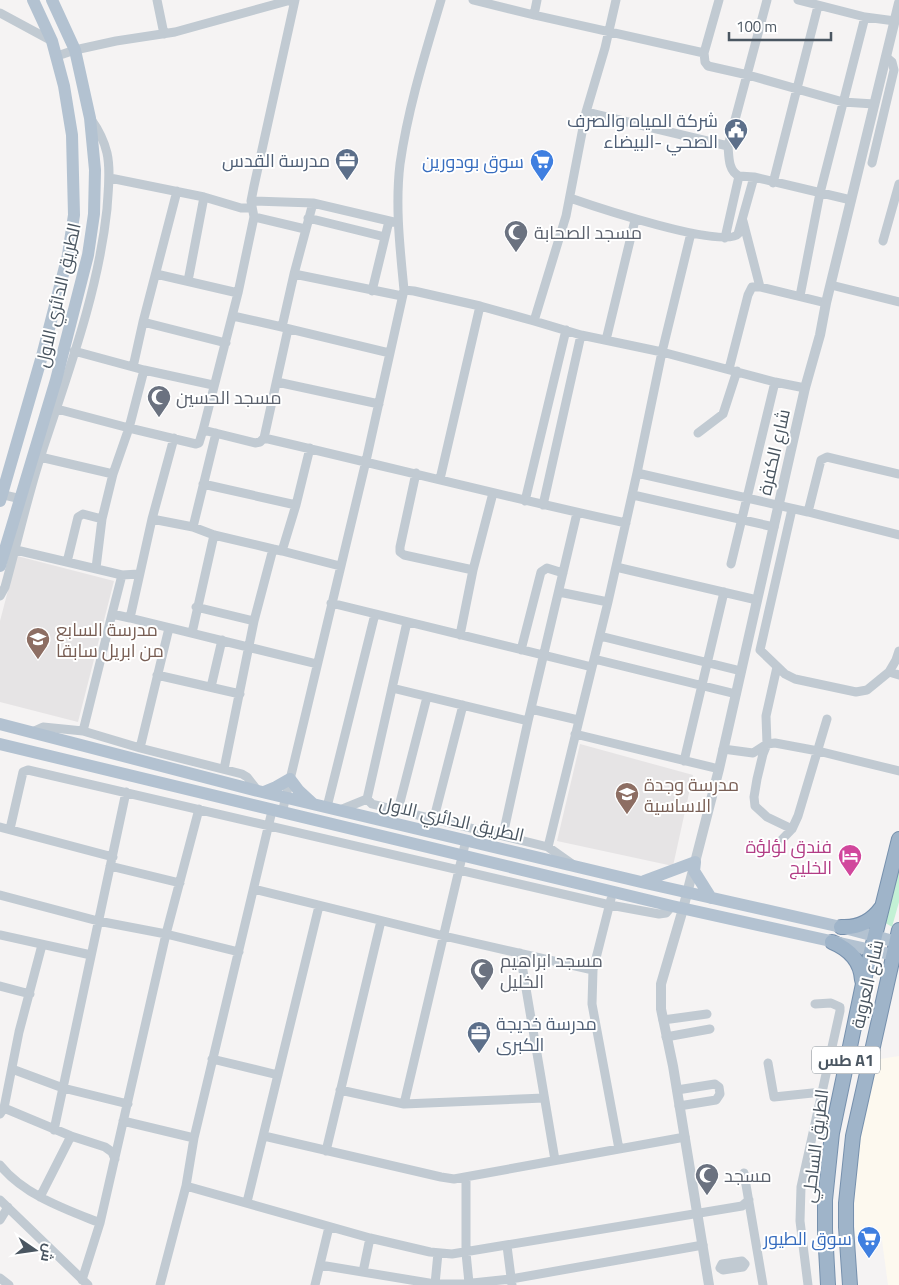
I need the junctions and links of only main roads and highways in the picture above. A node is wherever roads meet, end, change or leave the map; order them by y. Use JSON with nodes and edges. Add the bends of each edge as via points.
{"nodes":[{"id":1,"x":33,"y":0,"type":"edge"},
{"id":2,"x":52,"y":0,"type":"edge"},
{"id":3,"x":74,"y":204,"type":"junction"},
{"id":4,"x":94,"y":205,"type":"junction"},
{"id":5,"x":51,"y":321,"type":"junction"},
{"id":6,"x":70,"y":326,"type":"junction"},
{"id":7,"x":1,"y":496,"type":"edge"},
{"id":8,"x":0,"y":566,"type":"edge"},
{"id":9,"x":0,"y":724,"type":"edge"},
{"id":10,"x":0,"y":744,"type":"edge"},
{"id":11,"x":261,"y":792,"type":"junction"},
{"id":12,"x":313,"y":804,"type":"junction"},
{"id":13,"x":899,"y":839,"type":"edge"},
{"id":14,"x":641,"y":882,"type":"junction"},
{"id":15,"x":711,"y":898,"type":"junction"},
{"id":16,"x":883,"y":905,"type":"junction"},
{"id":17,"x":840,"y":927,"type":"junction"},
{"id":18,"x":832,"y":942,"type":"junction"},
{"id":19,"x":873,"y":943,"type":"junction"},
{"id":20,"x":898,"y":948,"type":"edge"},
{"id":21,"x":863,"y":984,"type":"junction"},
{"id":22,"x":834,"y":1119,"type":"junction"},
{"id":23,"x":856,"y":1125,"type":"junction"},
{"id":24,"x":829,"y":1159,"type":"junction"},
{"id":25,"x":850,"y":1162,"type":"junction"},
{"id":26,"x":828,"y":1285,"type":"edge"},
{"id":27,"x":850,"y":1285,"type":"edge"}],
"edges":[{"from":1,"to":3,"type":"main road","name":"الطريق الدائري الاول","via":[[57,56],[72,135]]},
{"from":2,"to":4,"type":"main road","name":"الطريق الدائري الاول","via":[[75,50],[90,118]]},
{"from":3,"to":4,"type":"main road"},
{"from":3,"to":5,"type":"main road","name":"الطريق الدائري الاول","via":[[68,255]]},
{"from":4,"to":6,"type":"main road","name":"الطريق الدائري الاول","via":[[88,255]]},
{"from":5,"to":6,"type":"main road"},
{"from":5,"to":7,"type":"main road","name":"الطريق الدائري الاول"},
{"from":6,"to":8,"type":"main road","name":"الطريق الدائري الاول"},
{"from":9,"to":11,"type":"main road","name":"الطريق الدائري الاول"},
{"from":10,"to":18,"type":"main road","name":"الطريق الدائري الاول","via":[[678,908]]},
{"from":11,"to":12,"type":"main road","name":"الطريق الدائري الاول"},
{"from":11,"to":12,"type":"main road","via":[[290,779]]},
{"from":12,"to":14,"type":"main road","name":"الطريق الدائري الاول"},
{"from":13,"to":16,"type":"highway","name":"الطريق الساحلي","number":"طس A1"},
{"from":14,"to":15,"type":"main road","name":"الطريق الدائري الاول"},
{"from":14,"to":15,"type":"main road","via":[[695,862],[694,871]]},
{"from":15,"to":17,"type":"main road","name":"الطريق الدائري الاول"},
{"from":16,"to":17,"type":"highway","via":[[865,923]]},
{"from":16,"to":19,"type":"highway","name":"الطريق الساحلي","number":"طس A1"},
{"from":17,"to":19,"type":"main road","name":"الطريق الدائري الاول"},
{"from":18,"to":19,"type":"main road","name":"الطريق الدائري الاول"},
{"from":18,"to":21,"type":"highway","via":[[852,955],[860,968]]},
{"from":19,"to":20,"type":"main road","name":"الطريق الدائري الاول"},
{"from":19,"to":21,"type":"highway","name":"الطريق الساحلي","number":"طس A1"},
{"from":20,"to":23,"type":"highway","name":"شارع العروبة","number":"طس A1"},
{"from":21,"to":22,"type":"highway","name":"الطريق الساحلي","number":"طس A1"},
{"from":22,"to":23,"type":"highway","via":[[844,1127]]},
{"from":22,"to":24,"type":"highway","name":"الطريق الساحلي","number":"طس A1"},
{"from":23,"to":25,"type":"highway","name":"شارع العروبة","number":"طس A1"},
{"from":24,"to":25,"type":"highway","via":[[841,1157]]},
{"from":24,"to":26,"type":"highway","name":"الطريق الساحلي","number":"طس A1","via":[[825,1200]]},
{"from":25,"to":27,"type":"highway","name":"شارع العروبة","number":"طس A1","via":[[846,1227]]}]}
